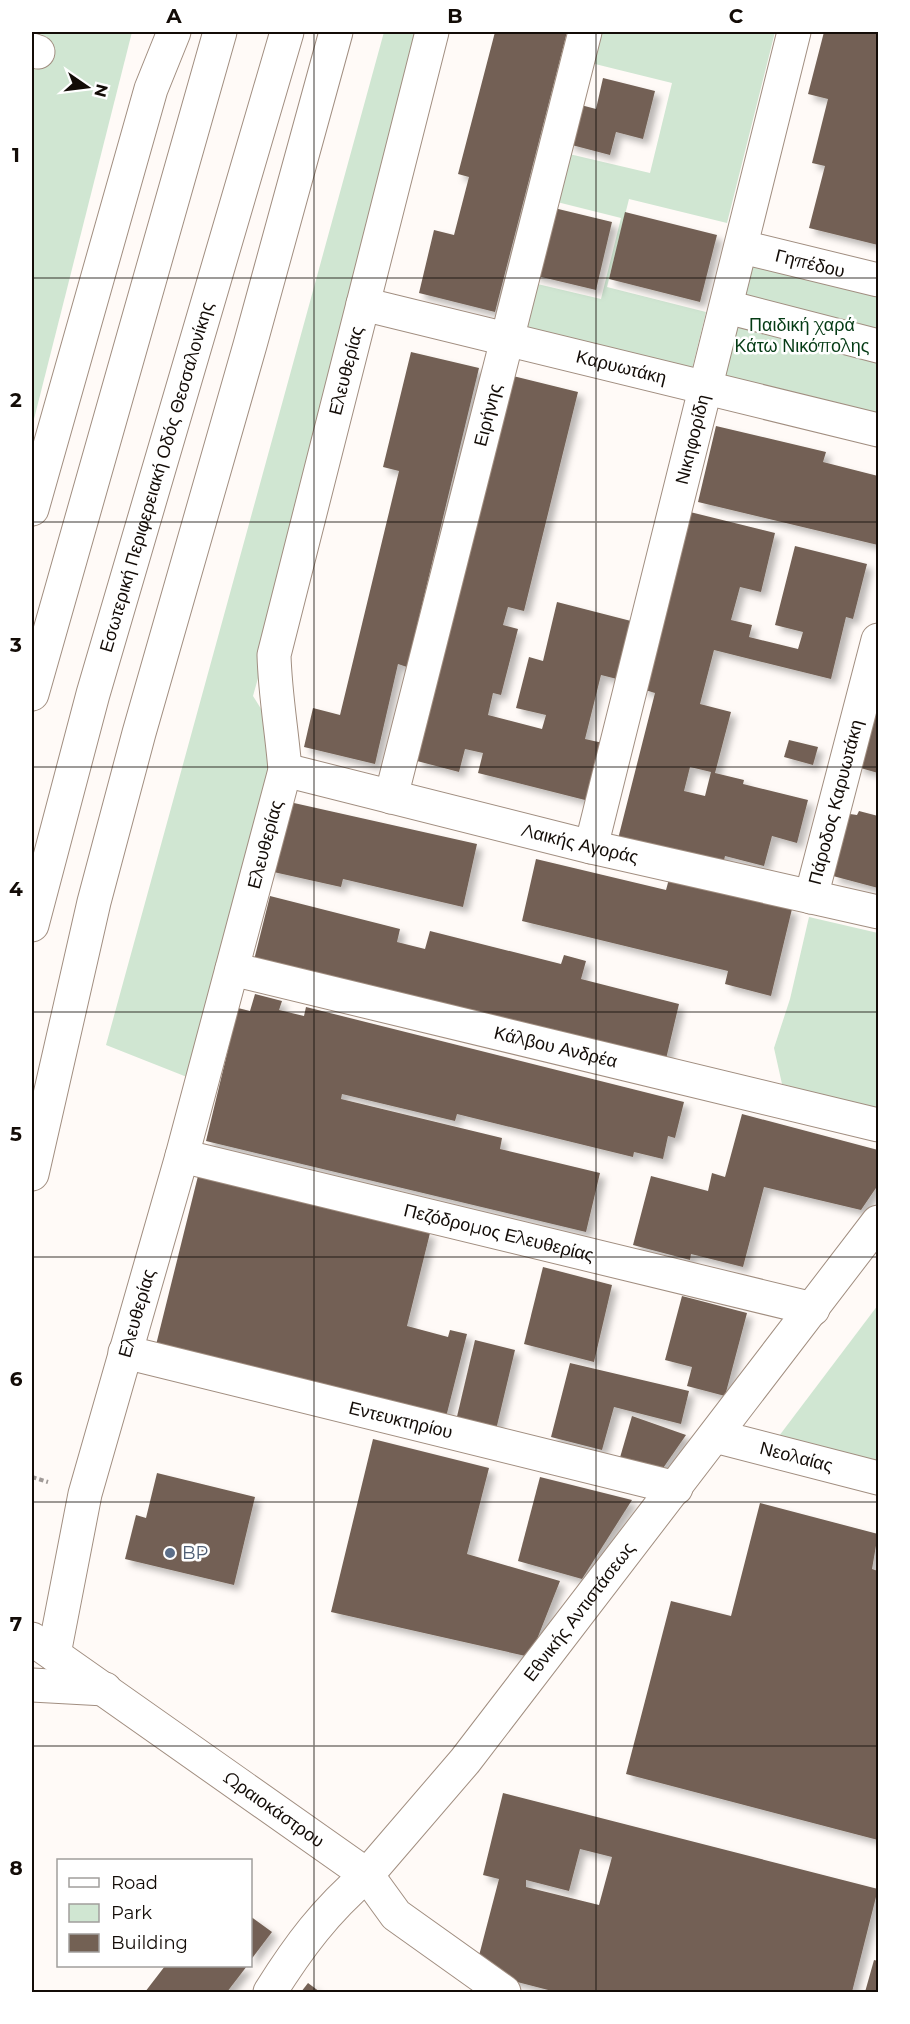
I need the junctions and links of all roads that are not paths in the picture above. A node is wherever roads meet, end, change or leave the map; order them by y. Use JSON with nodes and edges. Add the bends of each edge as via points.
{"nodes":[{"id":1,"x":174,"y":32,"type":"edge"},
{"id":2,"x":220,"y":32,"type":"edge"},
{"id":3,"x":287,"y":32,"type":"edge"},
{"id":4,"x":336,"y":32,"type":"edge"},
{"id":5,"x":432,"y":32,"type":"edge"},
{"id":6,"x":585,"y":32,"type":"edge"},
{"id":7,"x":794,"y":32,"type":"edge"},
{"id":8,"x":742,"y":247,"type":"junction"},
{"id":9,"x":879,"y":280,"type":"edge"},
{"id":10,"x":363,"y":304,"type":"junction"},
{"id":11,"x":728,"y":307,"type":"junction"},
{"id":12,"x":507,"y":338,"type":"junction"},
{"id":13,"x":879,"y":346,"type":"edge"},
{"id":14,"x":707,"y":387,"type":"junction"},
{"id":15,"x":879,"y":430,"type":"edge"},
{"id":16,"x":32,"y":509,"type":"edge"},
{"id":17,"x":879,"y":640,"type":"edge"},
{"id":18,"x":32,"y":694,"type":"edge"},
{"id":19,"x":285,"y":770,"type":"junction"},
{"id":20,"x":391,"y":797,"type":"junction"},
{"id":21,"x":591,"y":847,"type":"junction"},
{"id":22,"x":811,"y":897,"type":"junction"},
{"id":23,"x":879,"y":912,"type":"edge"},
{"id":24,"x":32,"y":925,"type":"edge"},
{"id":25,"x":232,"y":969,"type":"junction"},
{"id":26,"x":879,"y":1125,"type":"edge"},
{"id":27,"x":182,"y":1156,"type":"junction"},
{"id":28,"x":32,"y":1174,"type":"edge"},
{"id":29,"x":877,"y":1227,"type":"edge"},
{"id":30,"x":813,"y":1309,"type":"junction"},
{"id":31,"x":125,"y":1352,"type":"junction"},
{"id":32,"x":715,"y":1436,"type":"junction"},
{"id":33,"x":879,"y":1478,"type":"edge"},
{"id":34,"x":676,"y":1488,"type":"junction"},
{"id":35,"x":43,"y":1646,"type":"edge"},
{"id":36,"x":32,"y":1685,"type":"edge"},
{"id":37,"x":105,"y":1689,"type":"junction"},
{"id":38,"x":366,"y":1875,"type":"junction"},
{"id":39,"x":270,"y":1992,"type":"edge"},
{"id":40,"x":504,"y":1992,"type":"edge"}],
"edges":[{"from":1,"to":16,"type":"main road","via":[[151,89]]},
{"from":2,"to":18,"type":"main road"},
{"from":3,"to":24,"type":"main road","name":"Εσωτερική Περιφερειακή Οδός Θεσσαλονίκης","via":[[93,694]]},
{"from":4,"to":28,"type":"main road","via":[[94,902]]},
{"from":5,"to":10,"type":"main road","name":"Ελευθερίας"},
{"from":6,"to":12,"type":"main road","name":"Ειρήνης"},
{"from":7,"to":8,"type":"main road","name":"Νικηφορίδη"},
{"from":8,"to":9,"type":"main road","name":"Γηπέδου"},
{"from":8,"to":11,"type":"main road","name":"Νικηφορίδη"},
{"from":10,"to":12,"type":"main road","name":"Καρυωτάκη"},
{"from":10,"to":19,"type":"main road","name":"Ελευθερίας","via":[[274,655]]},
{"from":11,"to":13,"type":"main road"},
{"from":11,"to":14,"type":"main road","name":"Νικηφορίδη"},
{"from":12,"to":14,"type":"main road","name":"Καρυωτάκη"},
{"from":12,"to":20,"type":"main road","name":"Ειρήνης"},
{"from":14,"to":15,"type":"main road","name":"Καρυωτάκη"},
{"from":14,"to":21,"type":"main road","name":"Νικηφορίδη"},
{"from":17,"to":22,"type":"main road","name":"Πάροδος Καρυωτάκη"},
{"from":19,"to":20,"type":"main road","name":"Λαικής Αγοράς"},
{"from":19,"to":25,"type":"main road","name":"Ελευθερίας"},
{"from":20,"to":21,"type":"main road","name":"Λαικής Αγοράς"},
{"from":21,"to":22,"type":"main road","name":"Λαικής Αγοράς"},
{"from":22,"to":23,"type":"main road","name":"Λαικής Αγοράς"},
{"from":25,"to":26,"type":"main road","name":"Κάλβου Ανδρέα"},
{"from":25,"to":27,"type":"main road","name":"Ελευθερίας"},
{"from":27,"to":30,"type":"main road","name":"Πεζόδρομος Ελευθερίας"},
{"from":27,"to":31,"type":"main road","name":"Ελευθερίας"},
{"from":29,"to":30,"type":"main road","name":"Εθνικής Αντιστάσεως"},
{"from":30,"to":32,"type":"main road","name":"Εθνικής Αντιστάσεως"},
{"from":31,"to":34,"type":"main road","name":"Εντευκτηρίου"},
{"from":31,"to":35,"type":"main road","name":"Ελευθερίας"},
{"from":32,"to":33,"type":"main road","name":"Νεολαίας"},
{"from":32,"to":34,"type":"main road","name":"Εθνικής Αντιστάσεως"},
{"from":34,"to":38,"type":"main road","name":"Εθνικής Αντιστάσεως","via":[[465,1761]]},
{"from":35,"to":37,"type":"main road","name":"Ωραιοκάστρου"},
{"from":36,"to":37,"type":"main road"},
{"from":37,"to":38,"type":"main road","name":"Ωραιοκάστρου"},
{"from":38,"to":39,"type":"main road","name":"Εθνικής Αντιστάσεως","via":[[312,1929]]},
{"from":38,"to":40,"type":"main road","name":"Ωραιοκάστρου","via":[[396,1915]]}]}
